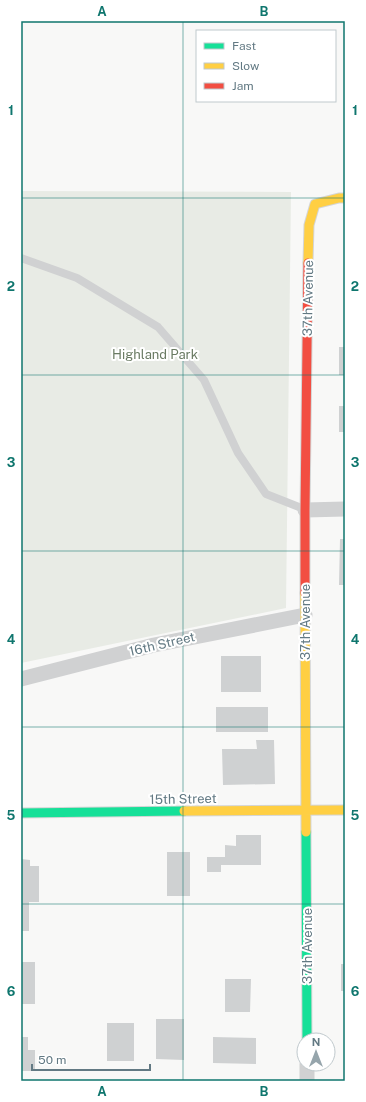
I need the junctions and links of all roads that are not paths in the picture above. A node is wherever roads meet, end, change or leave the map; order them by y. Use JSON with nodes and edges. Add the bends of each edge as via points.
{"nodes":[{"id":1,"x":345,"y":198,"type":"edge"},
{"id":2,"x":21,"y":258,"type":"edge"},
{"id":3,"x":345,"y":509,"type":"edge"},
{"id":4,"x":305,"y":510,"type":"junction"},
{"id":5,"x":305,"y":615,"type":"junction"},
{"id":6,"x":21,"y":679,"type":"edge"},
{"id":7,"x":307,"y":810,"type":"junction"},
{"id":8,"x":345,"y":810,"type":"edge"},
{"id":9,"x":21,"y":813,"type":"edge"},
{"id":10,"x":307,"y":1032,"type":"edge"}],
"edges":[{"from":1,"to":4,"type":"street","name":"37th Avenue","via":[[315,204],[309,225]]},
{"from":2,"to":4,"type":"lane","via":[[77,278],[158,327],[204,380],[238,453],[266,494]]},
{"from":3,"to":4,"type":"street"},
{"from":4,"to":5,"type":"street","name":"37th Avenue"},
{"from":5,"to":6,"type":"street","name":"16th Street","via":[[154,645]]},
{"from":5,"to":7,"type":"street","name":"37th Avenue"},
{"from":7,"to":8,"type":"street","name":"15th Street"},
{"from":7,"to":9,"type":"street","name":"15th Street"},
{"from":7,"to":10,"type":"street","name":"37th Avenue"}]}
